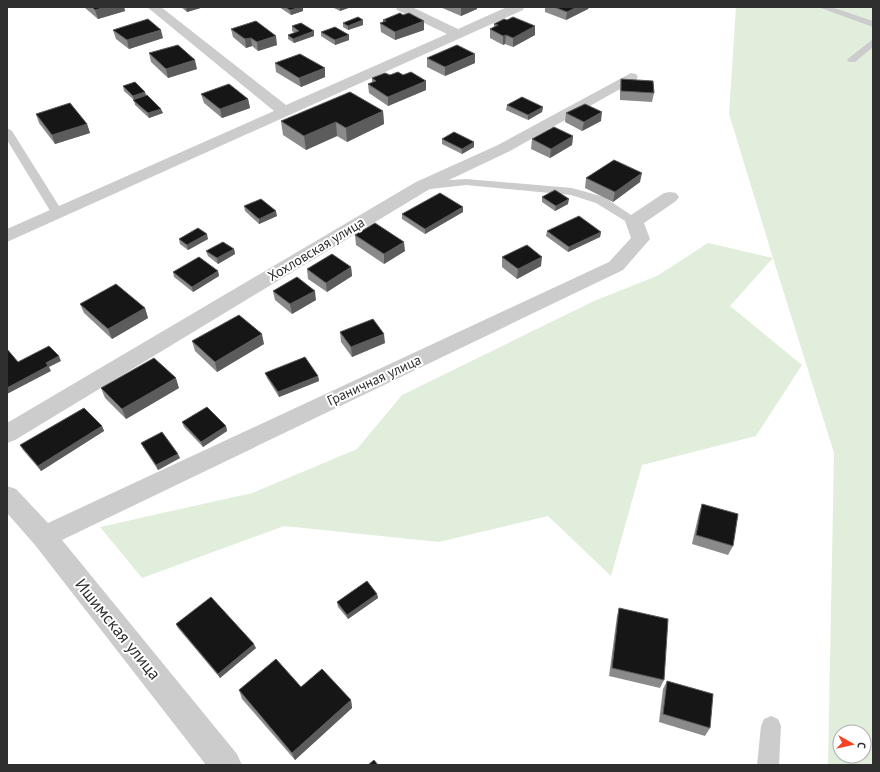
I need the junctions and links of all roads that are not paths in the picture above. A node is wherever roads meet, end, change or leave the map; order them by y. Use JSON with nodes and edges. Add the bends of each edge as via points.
{"nodes":[{"id":1,"x":153,"y":7,"type":"edge"},
{"id":2,"x":402,"y":7,"type":"edge"},
{"id":3,"x":518,"y":7,"type":"edge"},
{"id":4,"x":822,"y":7,"type":"edge"},
{"id":5,"x":873,"y":24,"type":"edge"},
{"id":6,"x":458,"y":34,"type":"junction"},
{"id":7,"x":873,"y":42,"type":"edge"},
{"id":8,"x":852,"y":60,"type":"dead end"},
{"id":9,"x":631,"y":77,"type":"dead end"},
{"id":10,"x":285,"y":112,"type":"junction"},
{"id":11,"x":7,"y":131,"type":"edge"},
{"id":12,"x":422,"y":186,"type":"junction"},
{"id":13,"x":670,"y":197,"type":"dead end"},
{"id":14,"x":58,"y":214,"type":"junction"},
{"id":15,"x":634,"y":221,"type":"junction"},
{"id":16,"x":7,"y":236,"type":"edge"},
{"id":17,"x":7,"y":434,"type":"edge"},
{"id":18,"x":7,"y":496,"type":"edge"},
{"id":19,"x":44,"y":538,"type":"junction"},
{"id":20,"x":771,"y":726,"type":"dead end"},
{"id":21,"x":226,"y":765,"type":"edge"},
{"id":22,"x":768,"y":765,"type":"edge"}],
"edges":[{"from":1,"to":10,"type":"street"},
{"from":2,"to":6,"type":"street"},
{"from":3,"to":6,"type":"street"},
{"from":4,"to":5,"type":"lane"},
{"from":6,"to":10,"type":"street"},
{"from":7,"to":8,"type":"lane"},
{"from":9,"to":12,"type":"street","name":"Хохловская улица","via":[[504,148]]},
{"from":10,"to":14,"type":"street"},
{"from":11,"to":14,"type":"lane"},
{"from":12,"to":15,"type":"lane","via":[[466,182],[572,192],[600,200]]},
{"from":12,"to":17,"type":"street","name":"Хохловская улица"},
{"from":13,"to":15,"type":"street"},
{"from":14,"to":16,"type":"street"},
{"from":15,"to":19,"type":"street","name":"Граничная улица","via":[[641,239],[616,266]]},
{"from":18,"to":19,"type":"street","name":"Ишимская улица"},
{"from":19,"to":21,"type":"street","name":"Ишимская улица"},
{"from":20,"to":22,"type":"lane"}]}
